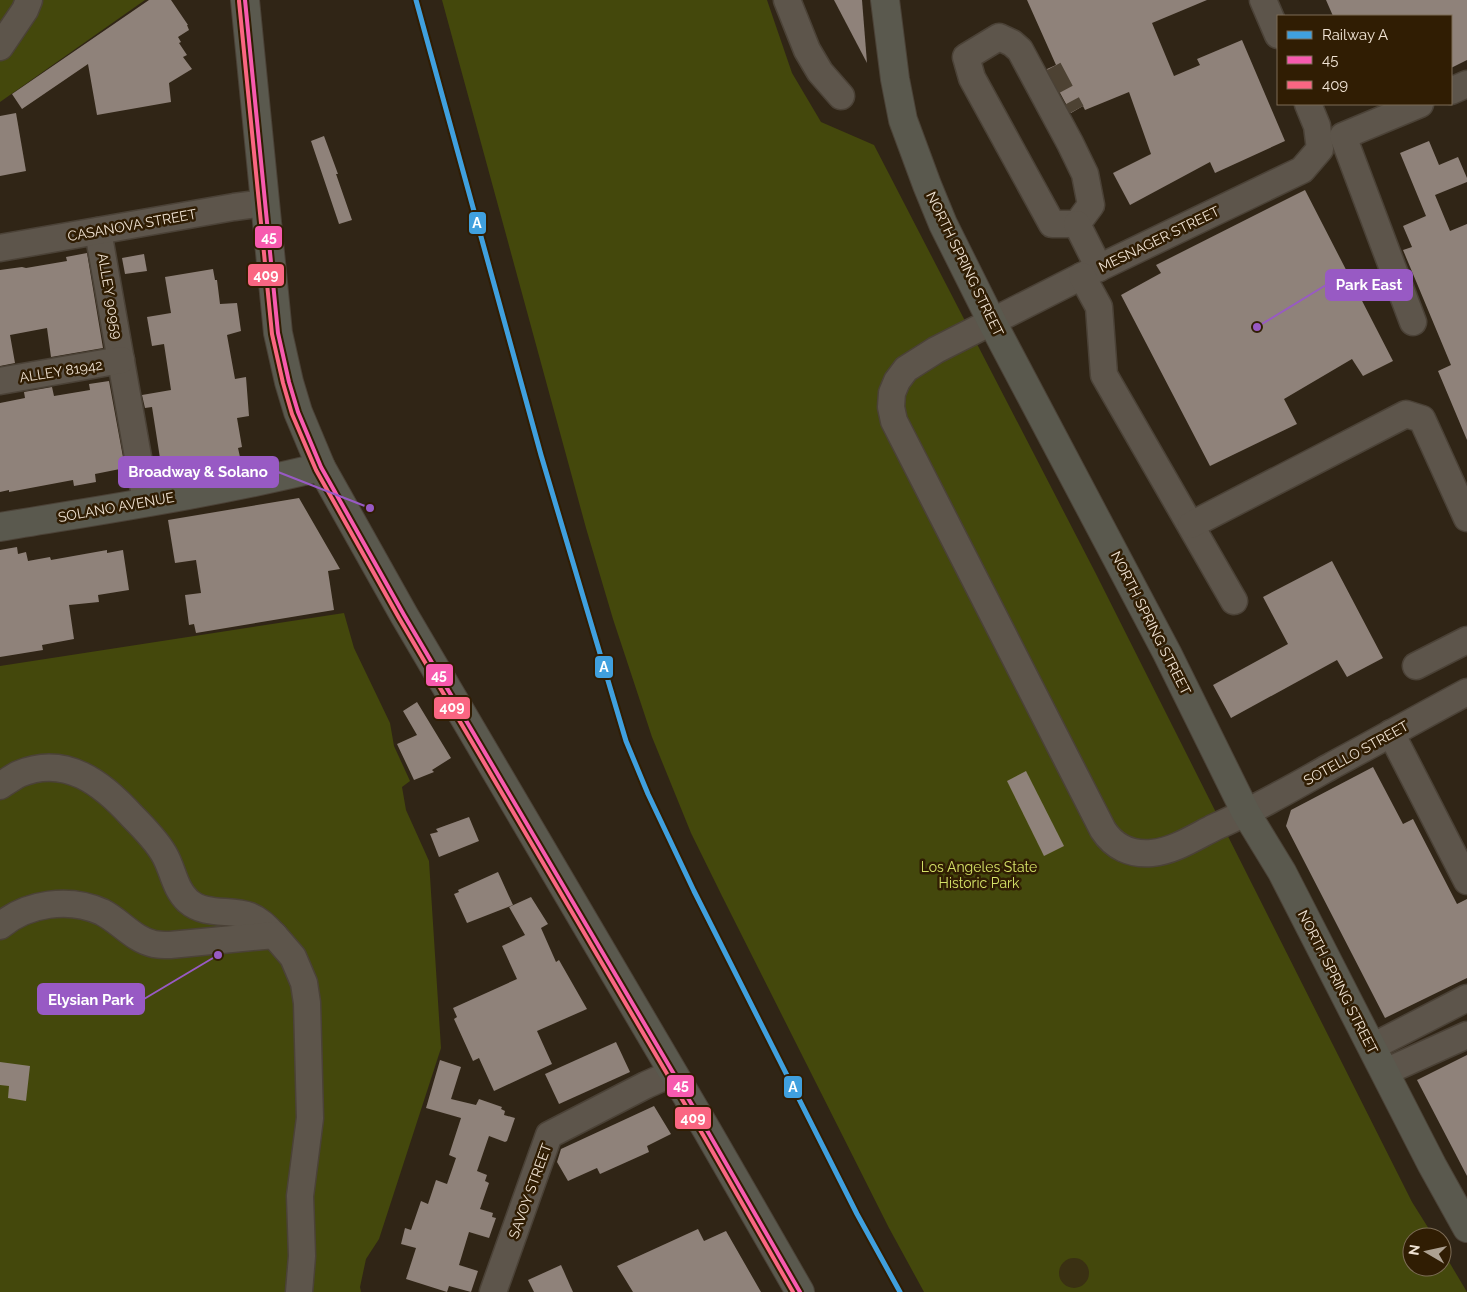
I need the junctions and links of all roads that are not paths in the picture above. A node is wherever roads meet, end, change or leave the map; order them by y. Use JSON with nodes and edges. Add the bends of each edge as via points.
{"nodes":[{"id":1,"x":29,"y":0,"type":"edge"},
{"id":2,"x":245,"y":0,"type":"edge"},
{"id":3,"x":787,"y":0,"type":"edge"},
{"id":4,"x":885,"y":0,"type":"edge"},
{"id":5,"x":1263,"y":0,"type":"edge"},
{"id":6,"x":1277,"y":33,"type":"edge"},
{"id":7,"x":0,"y":47,"type":"edge"},
{"id":8,"x":1020,"y":50,"type":"junction"},
{"id":9,"x":1049,"y":69,"type":"tunnel mouth"},
{"id":10,"x":1467,"y":84,"type":"edge"},
{"id":11,"x":1452,"y":90,"type":"edge"},
{"id":12,"x":841,"y":96,"type":"dead end"},
{"id":13,"x":1308,"y":105,"type":"edge"},
{"id":14,"x":1418,"y":105,"type":"edge"},
{"id":15,"x":1072,"y":112,"type":"tunnel mouth"},
{"id":16,"x":1070,"y":143,"type":"junction"},
{"id":17,"x":264,"y":204,"type":"junction"},
{"id":18,"x":1077,"y":224,"type":"junction"},
{"id":19,"x":98,"y":231,"type":"junction"},
{"id":20,"x":0,"y":248,"type":"edge"},
{"id":21,"x":1091,"y":272,"type":"junction"},
{"id":22,"x":992,"y":322,"type":"junction"},
{"id":23,"x":1413,"y":322,"type":"dead end"},
{"id":24,"x":121,"y":360,"type":"junction"},
{"id":25,"x":0,"y":381,"type":"edge"},
{"id":26,"x":320,"y":467,"type":"junction"},
{"id":27,"x":146,"y":502,"type":"junction"},
{"id":28,"x":1467,"y":518,"type":"edge"},
{"id":29,"x":1191,"y":525,"type":"junction"},
{"id":30,"x":0,"y":528,"type":"edge"},
{"id":31,"x":1234,"y":601,"type":"dead end"},
{"id":32,"x":1467,"y":640,"type":"edge"},
{"id":33,"x":1416,"y":666,"type":"dead end"},
{"id":34,"x":1467,"y":692,"type":"edge"},
{"id":35,"x":1391,"y":733,"type":"junction"},
{"id":36,"x":0,"y":786,"type":"edge"},
{"id":37,"x":1246,"y":813,"type":"junction"},
{"id":38,"x":1467,"y":881,"type":"edge"},
{"id":39,"x":0,"y":926,"type":"edge"},
{"id":40,"x":274,"y":934,"type":"junction"},
{"id":41,"x":1467,"y":998,"type":"edge"},
{"id":42,"x":1467,"y":1034,"type":"edge"},
{"id":43,"x":1372,"y":1047,"type":"junction"},
{"id":44,"x":1385,"y":1072,"type":"junction"},
{"id":45,"x":674,"y":1073,"type":"junction"},
{"id":46,"x":1467,"y":1228,"type":"edge"},
{"id":47,"x":299,"y":1292,"type":"edge"},
{"id":48,"x":493,"y":1292,"type":"edge"},
{"id":49,"x":800,"y":1292,"type":"edge"}],
"edges":[{"from":1,"to":7,"type":"street"},
{"from":2,"to":17,"type":"main road"},
{"from":3,"to":12,"type":"street","via":[[806,50]]},
{"from":4,"to":22,"type":"main road","name":"NORTH SPRING STREET","via":[[903,120],[943,224]]},
{"from":5,"to":6,"type":"street"},
{"from":8,"to":9,"type":"street","via":[[1038,56]]},
{"from":8,"to":16,"type":"street"},
{"from":8,"to":18,"type":"street","via":[[999,37],[966,57],[972,78],[1052,224]]},
{"from":10,"to":11,"type":"street"},
{"from":13,"to":21,"type":"street","name":"MESNAGER STREET","via":[[1317,126],[1320,149],[1302,170]]},
{"from":14,"to":23,"type":"street","via":[[1343,136]]},
{"from":15,"to":16,"type":"street","via":[[1080,129]]},
{"from":16,"to":18,"type":"street","via":[[1085,174],[1091,205]]},
{"from":17,"to":19,"type":"street","name":"CASANOVA STREET"},
{"from":17,"to":26,"type":"main road","via":[[280,341],[298,412]]},
{"from":18,"to":21,"type":"street"},
{"from":19,"to":20,"type":"street","name":"CASANOVA STREET"},
{"from":19,"to":24,"type":"street","name":"ALLEY 90959"},
{"from":21,"to":22,"type":"street","name":"MESNAGER STREET"},
{"from":21,"to":29,"type":"street","via":[[1099,307],[1104,375]]},
{"from":22,"to":37,"type":"main road","name":"NORTH SPRING STREET","via":[[1167,653]]},
{"from":22,"to":37,"type":"street","name":"MESNAGER STREET","via":[[906,369],[892,393],[894,421],[1103,830],[1117,846],[1151,853],[1170,849]]},
{"from":24,"to":25,"type":"street","name":"ALLEY 81942"},
{"from":24,"to":27,"type":"street","name":"ALLEY 90959"},
{"from":26,"to":27,"type":"main road","name":"SOLANO AVENUE"},
{"from":26,"to":45,"type":"main road"},
{"from":27,"to":30,"type":"main road","name":"SOLANO AVENUE"},
{"from":28,"to":29,"type":"street","via":[[1422,419],[1406,414]]},
{"from":29,"to":31,"type":"street"},
{"from":32,"to":33,"type":"street"},
{"from":34,"to":35,"type":"street","name":"SOTELLO STREET"},
{"from":35,"to":37,"type":"street","name":"SOTELLO STREET"},
{"from":35,"to":38,"type":"street"},
{"from":36,"to":40,"type":"street","via":[[19,774],[39,768],[62,769],[83,775],[117,799],[146,831],[164,854],[180,892],[190,902],[203,909],[248,916]]},
{"from":37,"to":43,"type":"main road","name":"NORTH SPRING STREET","via":[[1282,872]]},
{"from":39,"to":40,"type":"street","via":[[32,908],[60,903],[82,905],[103,913],[153,944],[170,946]]},
{"from":40,"to":47,"type":"street","via":[[293,957],[304,983],[307,1003],[310,1118],[300,1196],[302,1256]]},
{"from":41,"to":43,"type":"street"},
{"from":42,"to":44,"type":"street"},
{"from":43,"to":44,"type":"main road","name":"NORTH SPRING STREET"},
{"from":44,"to":46,"type":"main road","name":"NORTH SPRING STREET"},
{"from":45,"to":48,"type":"street","name":"SAVOY STREET","via":[[549,1135]]},
{"from":45,"to":49,"type":"main road"}]}
